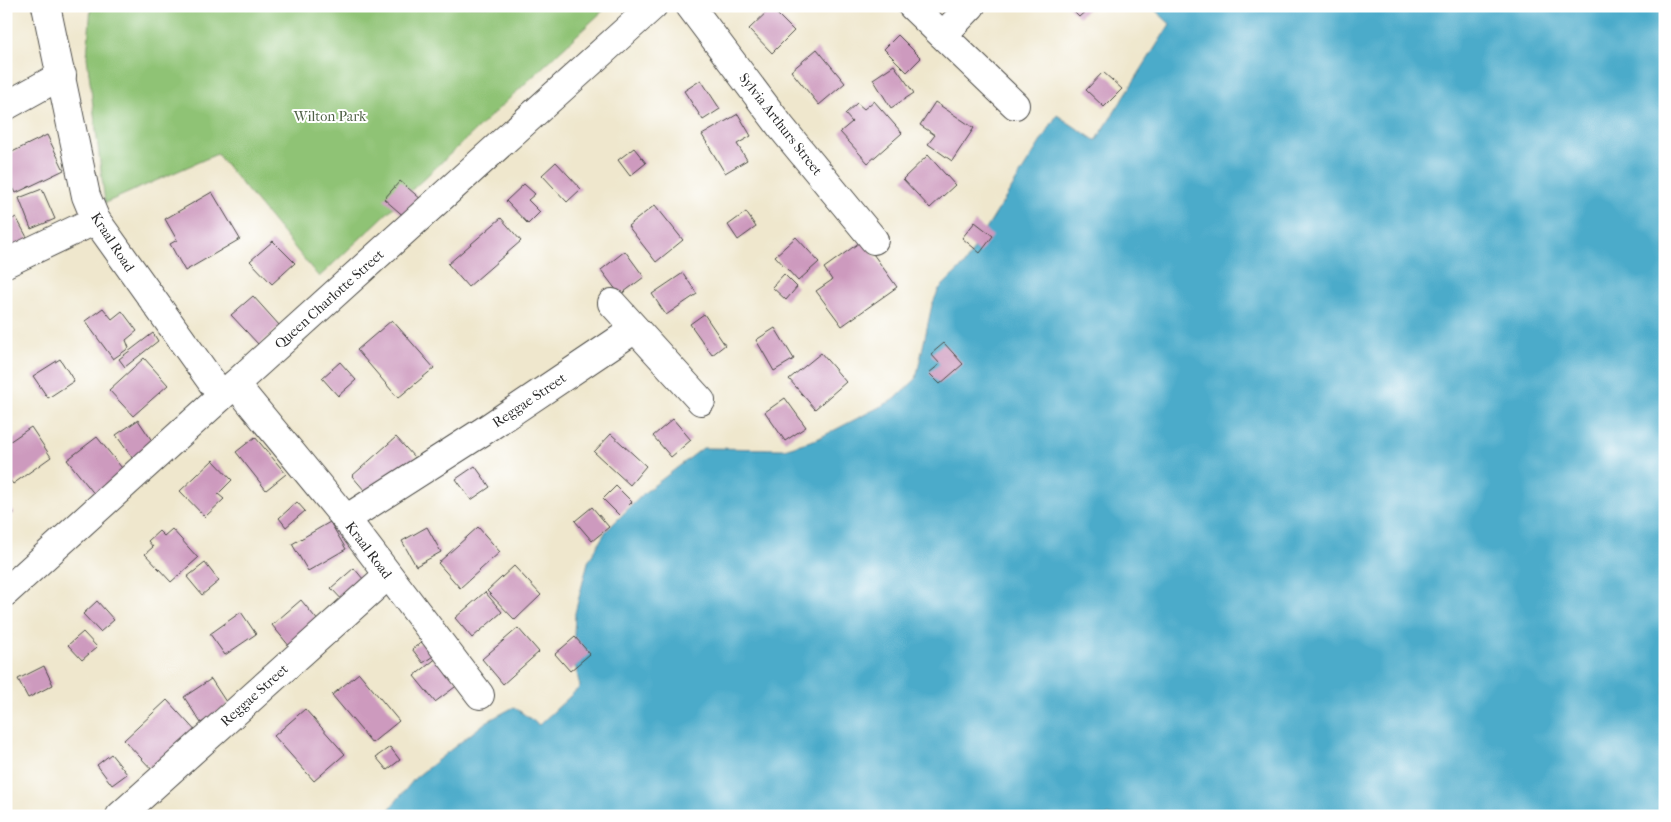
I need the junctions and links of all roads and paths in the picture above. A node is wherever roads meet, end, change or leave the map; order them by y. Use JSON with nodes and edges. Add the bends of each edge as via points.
{"nodes":[{"id":1,"x":46,"y":6,"type":"edge"},
{"id":2,"x":652,"y":6,"type":"edge"},
{"id":3,"x":690,"y":6,"type":"edge"},
{"id":4,"x":912,"y":6,"type":"edge"},
{"id":5,"x":971,"y":6,"type":"edge"},
{"id":6,"x":943,"y":35,"type":"junction"},
{"id":7,"x":62,"y":75,"type":"junction"},
{"id":8,"x":6,"y":106,"type":"edge"},
{"id":9,"x":1015,"y":106,"type":"dead end"},
{"id":10,"x":96,"y":220,"type":"junction"},
{"id":11,"x":874,"y":240,"type":"dead end"},
{"id":12,"x":6,"y":263,"type":"edge"},
{"id":13,"x":612,"y":303,"type":"dead end"},
{"id":14,"x":635,"y":330,"type":"junction"},
{"id":15,"x":228,"y":390,"type":"junction"},
{"id":16,"x":701,"y":401,"type":"dead end"},
{"id":17,"x":346,"y":519,"type":"junction"},
{"id":18,"x":388,"y":575,"type":"junction"},
{"id":19,"x":6,"y":592,"type":"edge"},
{"id":20,"x":480,"y":695,"type":"dead end"},
{"id":21,"x":120,"y":816,"type":"edge"}],
"edges":[{"from":1,"to":7,"type":"street","name":"Kraal Road"},
{"from":2,"to":15,"type":"street","name":"Queen Charlotte Street"},
{"from":3,"to":11,"type":"street","name":"Sylvia Arthurs Street","via":[[781,127]]},
{"from":4,"to":6,"type":"street"},
{"from":5,"to":6,"type":"street"},
{"from":6,"to":9,"type":"street"},
{"from":7,"to":8,"type":"street"},
{"from":7,"to":10,"type":"street","name":"Kraal Road","via":[[86,196]]},
{"from":10,"to":12,"type":"street"},
{"from":10,"to":15,"type":"street","name":"Kraal Road"},
{"from":13,"to":14,"type":"street"},
{"from":14,"to":16,"type":"street"},
{"from":14,"to":17,"type":"street","name":"Reggae Street"},
{"from":15,"to":17,"type":"street","name":"Kraal Road"},
{"from":15,"to":19,"type":"street","name":"Queen Charlotte Street"},
{"from":17,"to":18,"type":"street","name":"Kraal Road"},
{"from":18,"to":20,"type":"street","name":"Kraal Road"},
{"from":18,"to":21,"type":"street","name":"Reggae Street"}]}
